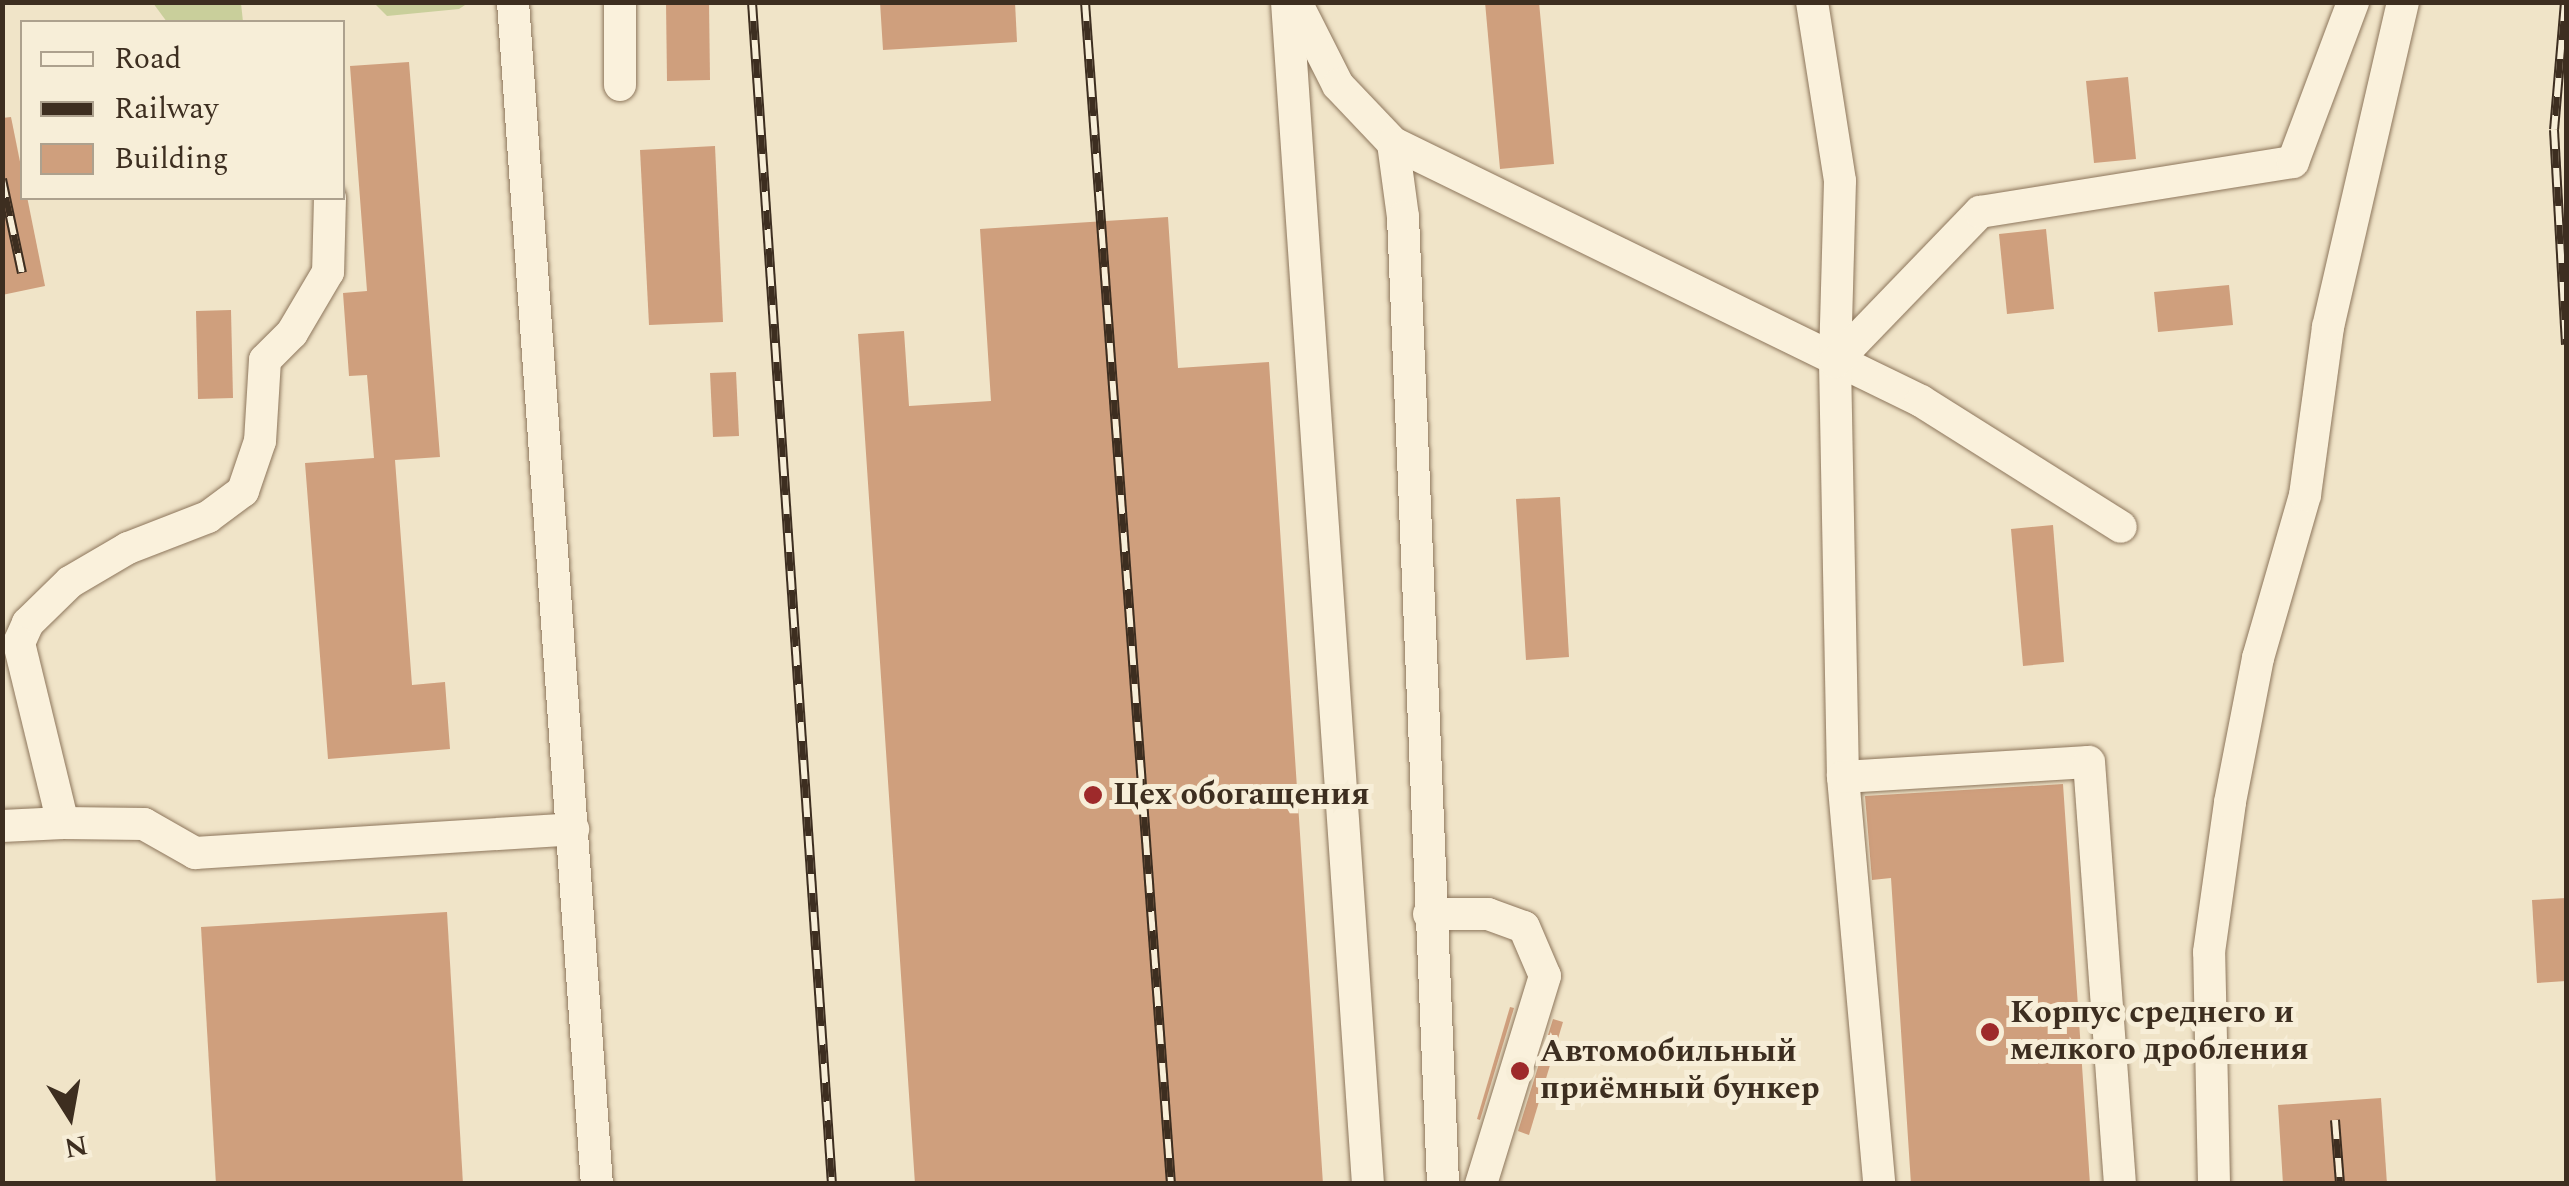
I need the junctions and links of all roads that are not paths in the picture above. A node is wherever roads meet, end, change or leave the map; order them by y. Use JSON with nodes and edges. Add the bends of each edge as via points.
{"nodes":[{"id":1,"x":514,"y":2,"type":"edge"},
{"id":2,"x":620,"y":2,"type":"edge"},
{"id":3,"x":1286,"y":2,"type":"edge"},
{"id":4,"x":1296,"y":2,"type":"edge"},
{"id":5,"x":1812,"y":2,"type":"edge"},
{"id":6,"x":2353,"y":2,"type":"edge"},
{"id":7,"x":2403,"y":2,"type":"edge"},
{"id":8,"x":620,"y":85,"type":"dead end"},
{"id":9,"x":1393,"y":143,"type":"junction"},
{"id":10,"x":330,"y":200,"type":"edge"},
{"id":11,"x":1835,"y":362,"type":"junction"},
{"id":12,"x":2121,"y":526,"type":"dead end"},
{"id":13,"x":1843,"y":777,"type":"junction"},
{"id":14,"x":63,"y":823,"type":"junction"},
{"id":15,"x":2,"y":826,"type":"edge"},
{"id":16,"x":573,"y":828,"type":"junction"},
{"id":17,"x":1429,"y":914,"type":"junction"},
{"id":18,"x":597,"y":1184,"type":"edge"},
{"id":19,"x":1368,"y":1184,"type":"edge"},
{"id":20,"x":1443,"y":1184,"type":"edge"},
{"id":21,"x":1482,"y":1184,"type":"edge"},
{"id":22,"x":1879,"y":1184,"type":"edge"},
{"id":23,"x":2120,"y":1184,"type":"edge"},
{"id":24,"x":2214,"y":1184,"type":"edge"}],
"edges":[{"from":1,"to":16,"type":"lane"},
{"from":2,"to":8,"type":"lane"},
{"from":3,"to":19,"type":"lane"},
{"from":4,"to":9,"type":"lane","via":[[1338,86]]},
{"from":5,"to":11,"type":"lane","via":[[1840,181]]},
{"from":6,"to":11,"type":"lane","via":[[2293,162],[1980,212]]},
{"from":7,"to":24,"type":"lane","via":[[2328,327],[2306,495],[2258,658],[2230,802],[2209,952]]},
{"from":9,"to":11,"type":"lane"},
{"from":9,"to":17,"type":"lane","via":[[1402,217]]},
{"from":10,"to":14,"type":"lane","via":[[328,272],[292,332],[264,360],[260,440],[243,491],[219,512],[128,548],[70,582],[46,602],[19,643]]},
{"from":11,"to":12,"type":"lane","via":[[1921,401]]},
{"from":11,"to":13,"type":"lane"},
{"from":13,"to":22,"type":"lane"},
{"from":13,"to":23,"type":"lane","via":[[2088,762]]},
{"from":14,"to":15,"type":"lane"},
{"from":14,"to":16,"type":"lane","via":[[144,824],[196,852]]},
{"from":16,"to":18,"type":"lane"},
{"from":17,"to":20,"type":"lane"},
{"from":17,"to":21,"type":"lane","via":[[1508,920],[1524,927],[1542,961],[1545,989]]}]}
